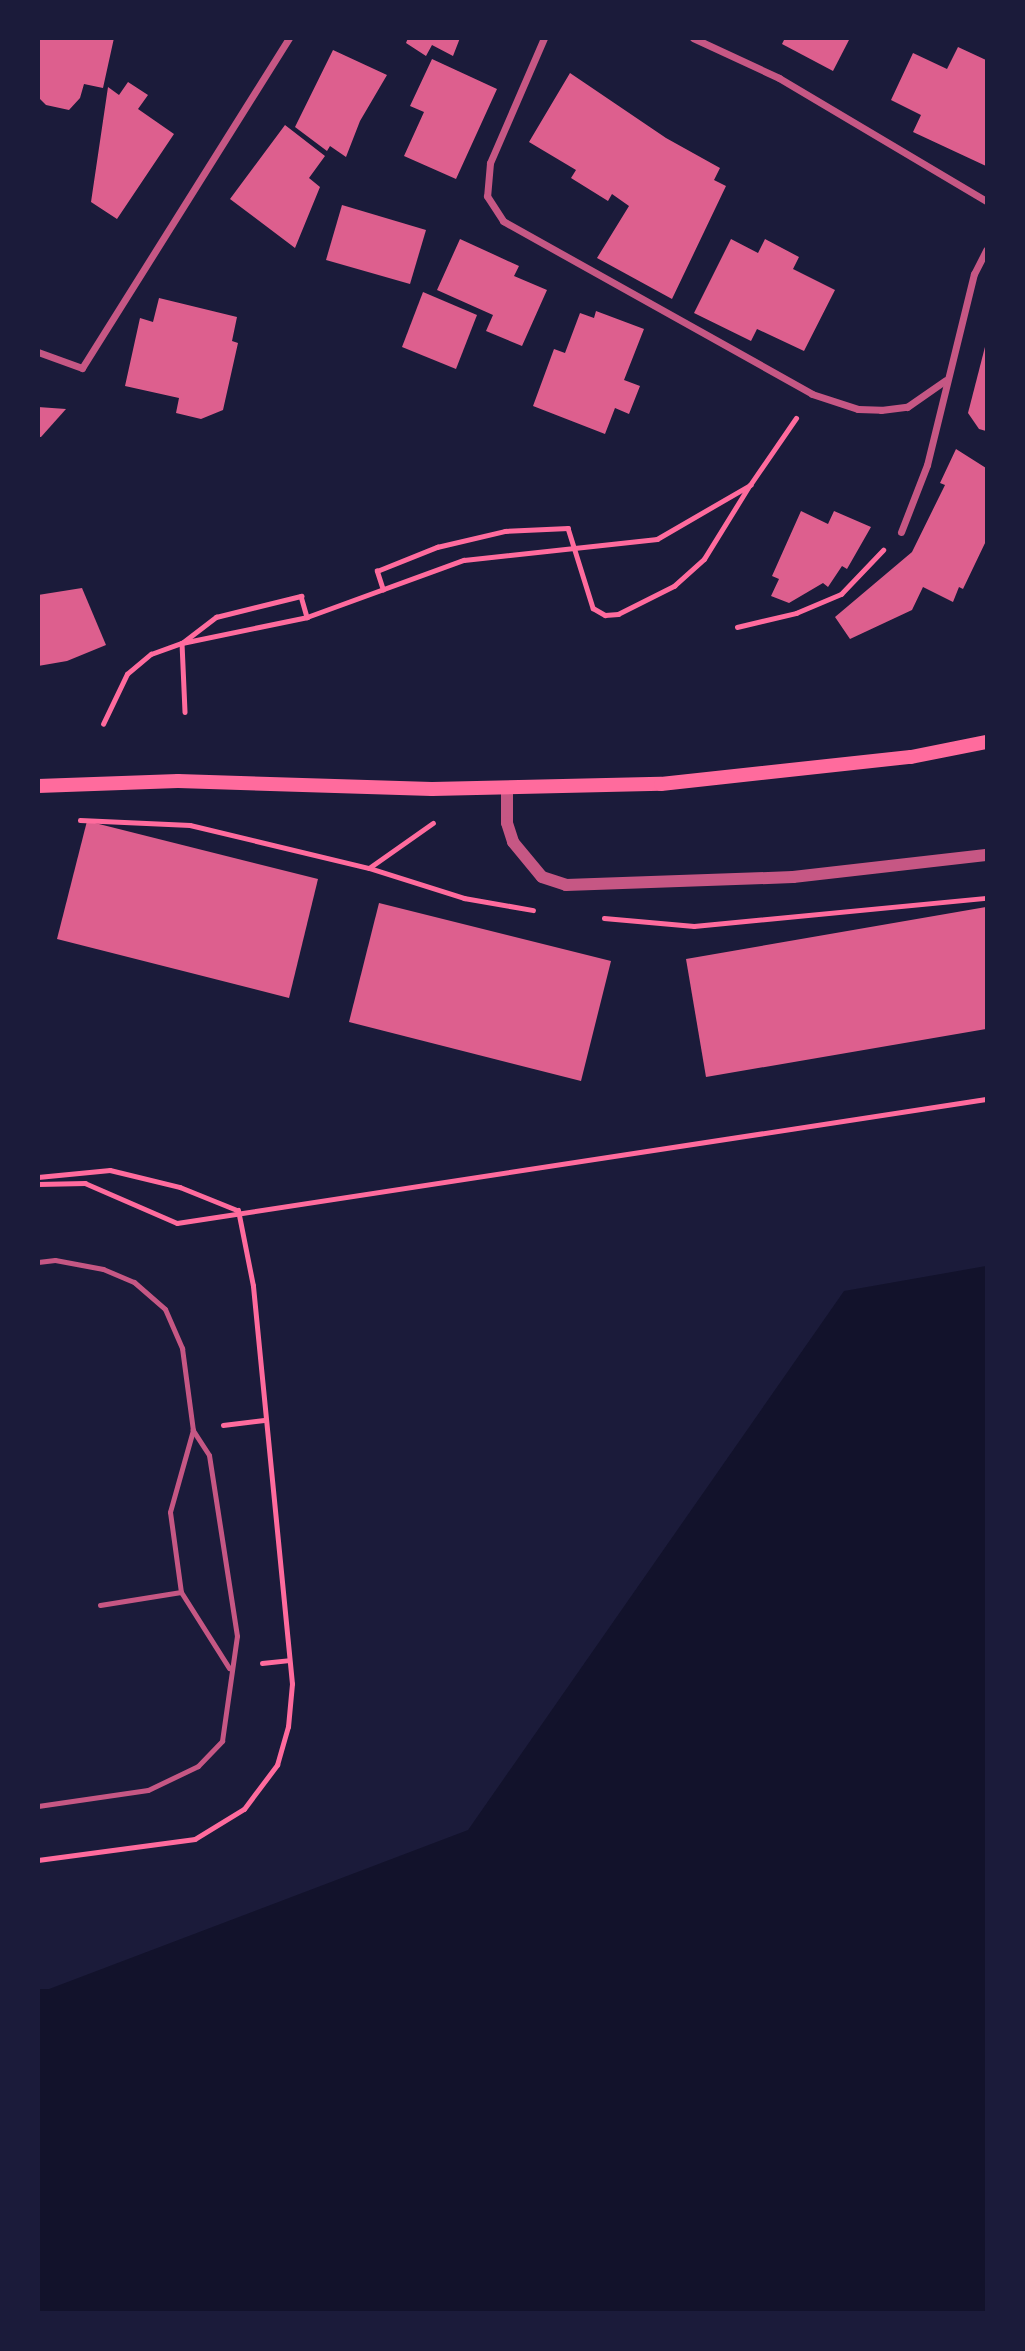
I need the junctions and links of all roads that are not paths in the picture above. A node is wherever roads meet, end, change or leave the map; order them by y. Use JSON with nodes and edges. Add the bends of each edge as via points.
{"nodes":[{"id":1,"x":289,"y":38,"type":"edge"},
{"id":2,"x":544,"y":38,"type":"edge"},
{"id":3,"x":693,"y":38,"type":"edge"},
{"id":4,"x":986,"y":201,"type":"edge"},
{"id":5,"x":986,"y":250,"type":"edge"},
{"id":6,"x":38,"y":352,"type":"edge"},
{"id":7,"x":946,"y":380,"type":"junction"},
{"id":8,"x":901,"y":532,"type":"road end"},
{"id":9,"x":986,"y":742,"type":"edge"},
{"id":10,"x":38,"y":786,"type":"edge"},
{"id":11,"x":508,"y":789,"type":"junction"},
{"id":12,"x":986,"y":855,"type":"edge"},
{"id":13,"x":38,"y":1262,"type":"edge"},
{"id":14,"x":193,"y":1430,"type":"junction"},
{"id":15,"x":181,"y":1592,"type":"junction"},
{"id":16,"x":100,"y":1605,"type":"dead end"},
{"id":17,"x":229,"y":1668,"type":"junction"},
{"id":18,"x":38,"y":1806,"type":"edge"}],
"edges":[{"from":1,"to":6,"type":"street","via":[[82,368]]},
{"from":2,"to":7,"type":"street","via":[[490,163],[487,196],[503,221],[812,394],[858,409],[881,410],[907,407]]},
{"from":3,"to":4,"type":"street","via":[[779,78]]},
{"from":5,"to":7,"type":"street","via":[[974,274]]},
{"from":7,"to":8,"type":"street","via":[[927,465]]},
{"from":9,"to":11,"type":"main road","via":[[790,772],[661,784]]},
{"from":10,"to":11,"type":"main road","via":[[178,781]]},
{"from":11,"to":12,"type":"street","via":[[507,823],[519,852],[542,877],[566,885],[793,877]]},
{"from":13,"to":14,"type":"lane","via":[[55,1259],[103,1269],[134,1282],[165,1310],[183,1348]]},
{"from":14,"to":15,"type":"lane","via":[[170,1512]]},
{"from":14,"to":17,"type":"lane","via":[[209,1455],[237,1636]]},
{"from":15,"to":16,"type":"lane"},
{"from":15,"to":17,"type":"lane"},
{"from":17,"to":18,"type":"lane","via":[[222,1741],[198,1766],[148,1790]]}]}
